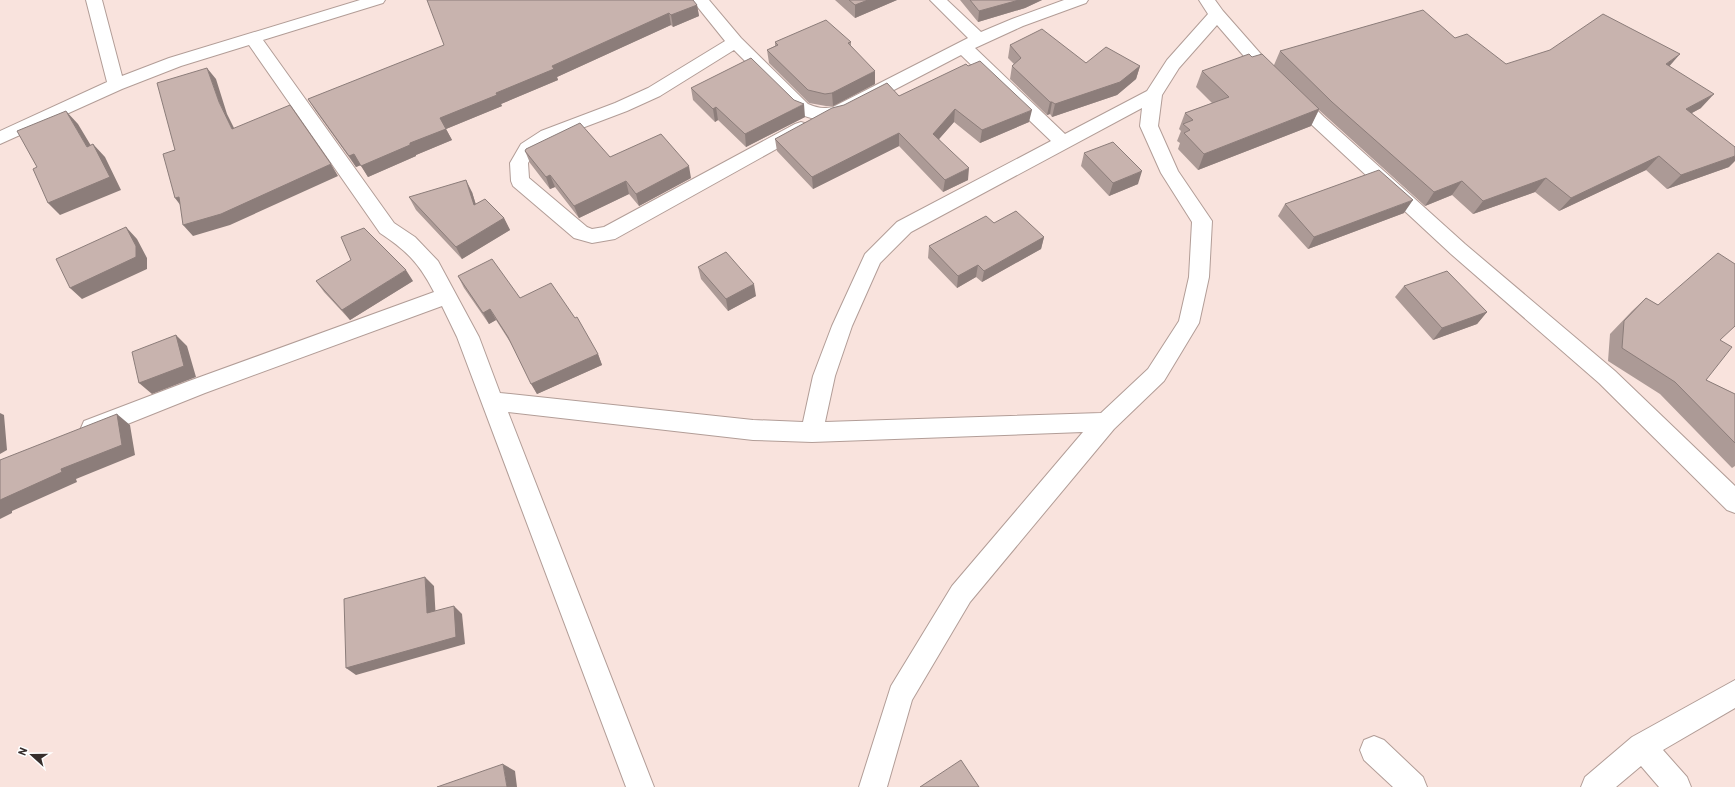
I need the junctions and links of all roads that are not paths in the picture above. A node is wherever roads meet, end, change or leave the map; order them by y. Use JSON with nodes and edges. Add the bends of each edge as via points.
{"nodes":[{"id":1,"x":94,"y":0,"type":"edge"},
{"id":2,"x":377,"y":0,"type":"edge"},
{"id":3,"x":700,"y":0,"type":"edge"},
{"id":4,"x":938,"y":0,"type":"edge"},
{"id":5,"x":1080,"y":0,"type":"edge"},
{"id":6,"x":1212,"y":7,"type":"edge"},
{"id":7,"x":254,"y":38,"type":"junction"},
{"id":8,"x":980,"y":40,"type":"junction"},
{"id":9,"x":735,"y":42,"type":"junction"},
{"id":10,"x":964,"y":48,"type":"junction"},
{"id":11,"x":116,"y":85,"type":"junction"},
{"id":12,"x":1153,"y":95,"type":"junction"},
{"id":13,"x":826,"y":115,"type":"junction"},
{"id":14,"x":3,"y":134,"type":"edge"},
{"id":15,"x":1063,"y":142,"type":"junction"},
{"id":16,"x":446,"y":296,"type":"junction"},
{"id":17,"x":492,"y":401,"type":"junction"},
{"id":18,"x":1106,"y":422,"type":"junction"},
{"id":19,"x":812,"y":432,"type":"junction"},
{"id":20,"x":73,"y":436,"type":"edge"},
{"id":21,"x":1735,"y":502,"type":"edge"},
{"id":22,"x":1735,"y":693,"type":"edge"},
{"id":23,"x":1642,"y":747,"type":"junction"},
{"id":24,"x":1374,"y":750,"type":"dead end"},
{"id":25,"x":640,"y":787,"type":"edge"},
{"id":26,"x":873,"y":787,"type":"edge"},
{"id":27,"x":1413,"y":787,"type":"edge"},
{"id":28,"x":1595,"y":787,"type":"edge"},
{"id":29,"x":1677,"y":787,"type":"edge"}],
"edges":[{"from":1,"to":11,"type":"street"},
{"from":2,"to":7,"type":"street"},
{"from":3,"to":9,"type":"street"},
{"from":4,"to":8,"type":"street"},
{"from":5,"to":8,"type":"street","via":[[1057,7]]},
{"from":6,"to":12,"type":"street"},
{"from":6,"to":21,"type":"street","via":[[1261,65],[1318,121],[1458,249],[1607,377]]},
{"from":7,"to":11,"type":"street","via":[[175,62]]},
{"from":7,"to":16,"type":"street","via":[[387,228],[408,242],[431,266]]},
{"from":8,"to":10,"type":"street"},
{"from":9,"to":13,"type":"street","via":[[802,108],[811,113]]},
{"from":9,"to":13,"type":"street","via":[[654,92],[547,135],[527,149],[519,163],[520,180],[581,233],[592,236],[608,234]]},
{"from":10,"to":13,"type":"street","via":[[838,112]]},
{"from":10,"to":15,"type":"street"},
{"from":11,"to":14,"type":"street"},
{"from":12,"to":15,"type":"street"},
{"from":12,"to":18,"type":"street","via":[[1149,126],[1170,173],[1202,221],[1199,277],[1189,323],[1156,375]]},
{"from":15,"to":19,"type":"street","via":[[904,227],[872,260],[824,376]]},
{"from":16,"to":17,"type":"street","via":[[468,337]]},
{"from":16,"to":20,"type":"street","via":[[197,387]]},
{"from":17,"to":19,"type":"street","via":[[753,430]]},
{"from":17,"to":25,"type":"street"},
{"from":18,"to":19,"type":"street"},
{"from":18,"to":26,"type":"street","via":[[961,594],[900,696]]},
{"from":22,"to":23,"type":"street"},
{"from":23,"to":28,"type":"street"},
{"from":23,"to":29,"type":"street"},
{"from":24,"to":27,"type":"street"}]}
